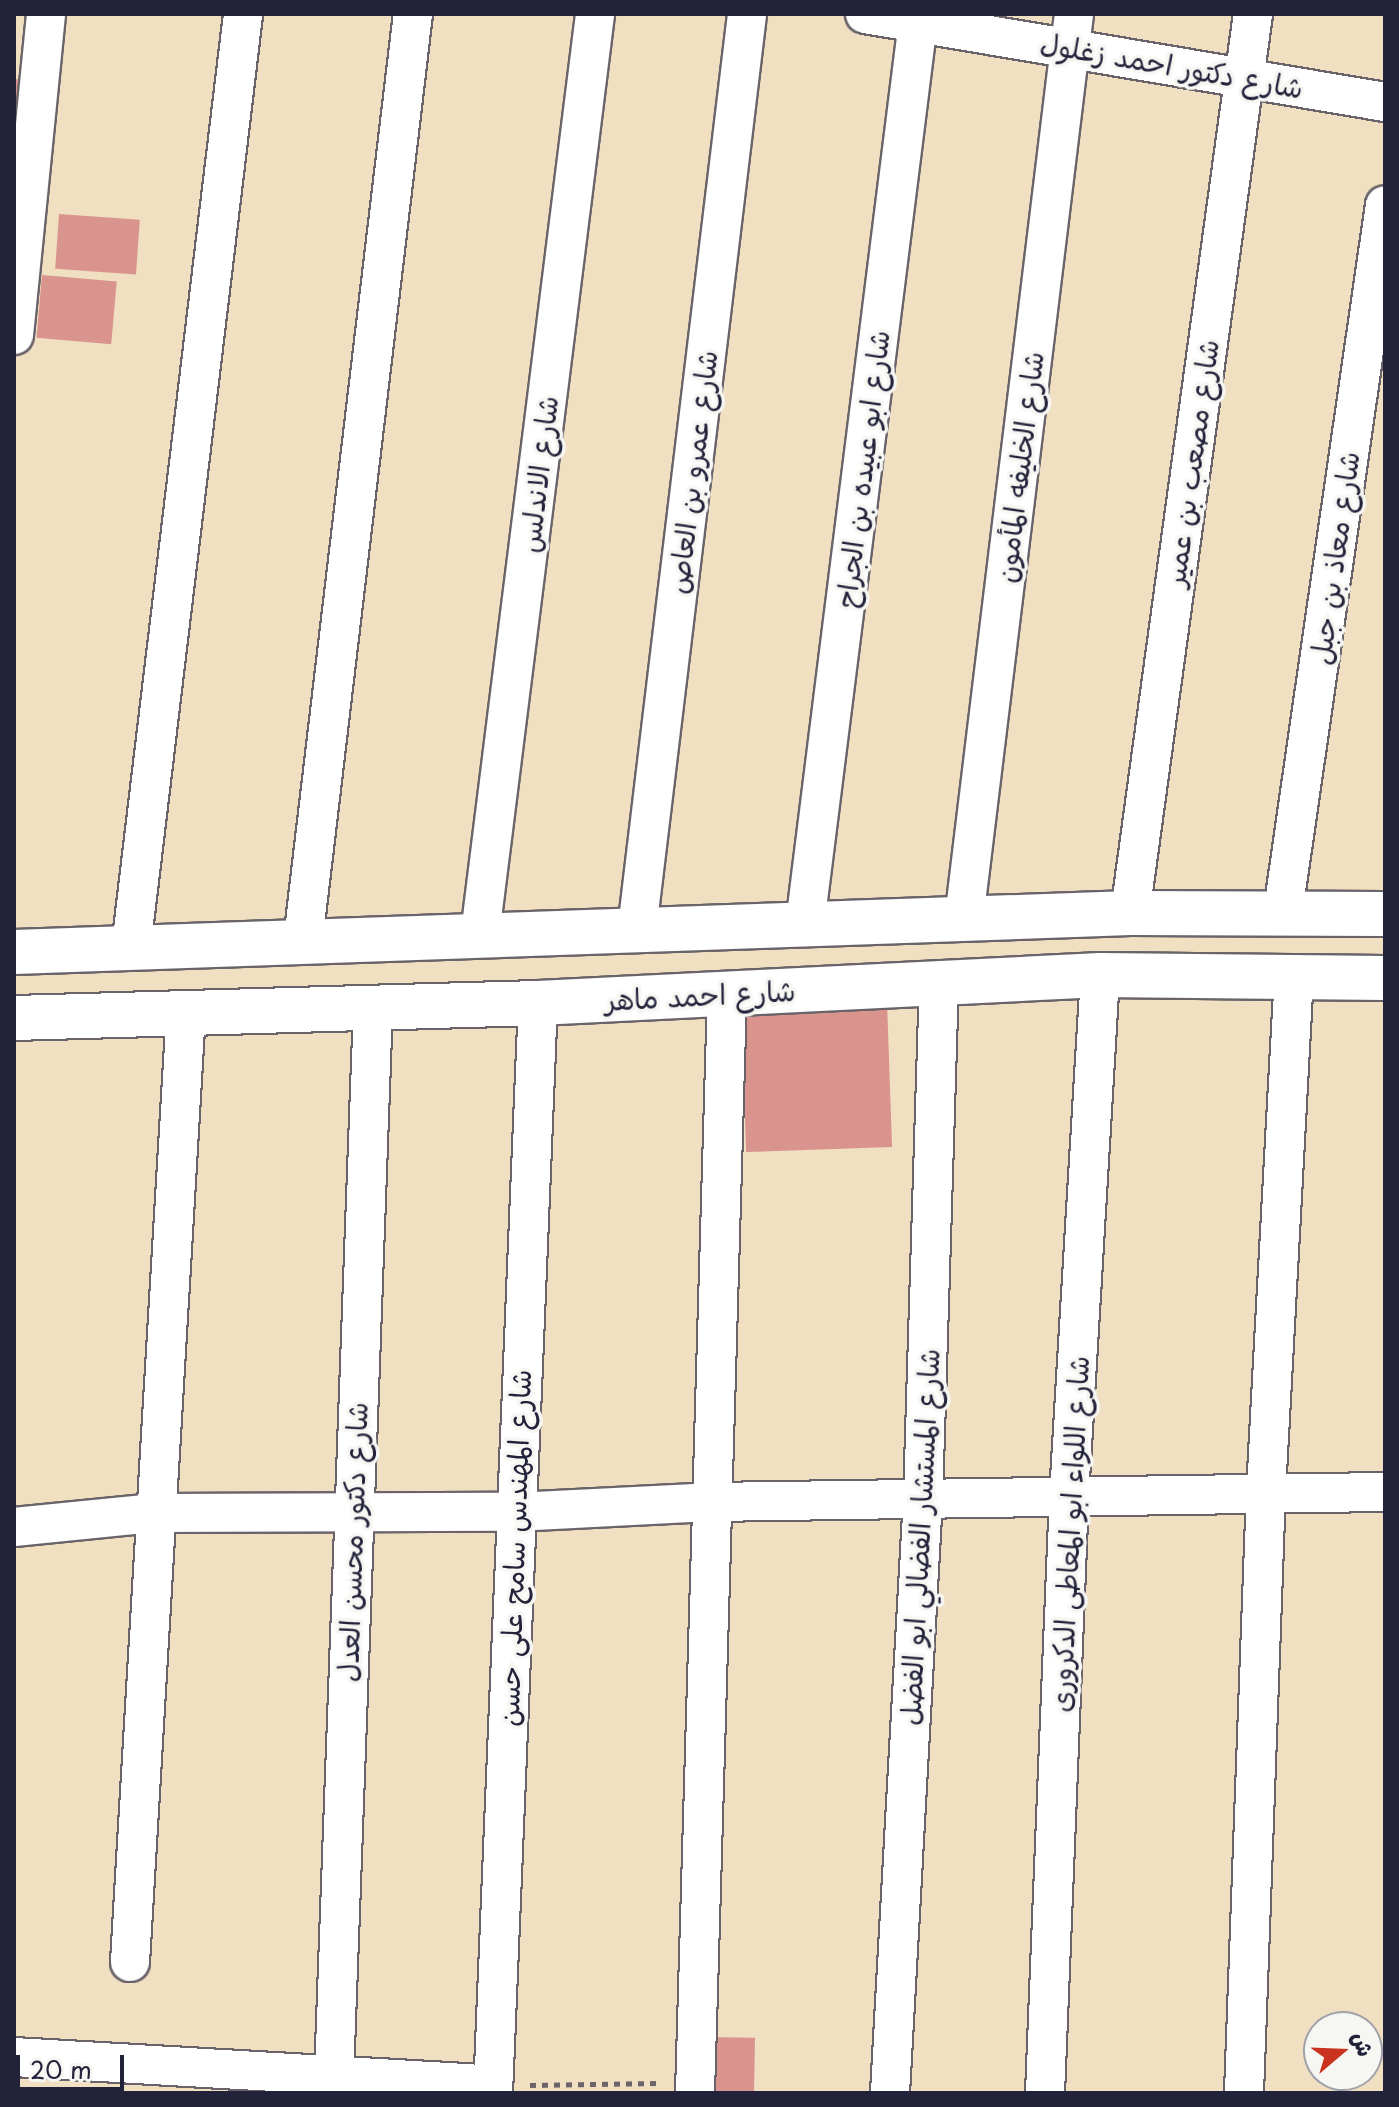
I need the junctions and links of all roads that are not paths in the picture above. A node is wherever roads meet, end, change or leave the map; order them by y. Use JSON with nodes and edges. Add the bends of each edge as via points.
{"nodes":[{"id":1,"x":46,"y":14,"type":"edge"},
{"id":2,"x":243,"y":14,"type":"edge"},
{"id":3,"x":413,"y":14,"type":"edge"},
{"id":4,"x":595,"y":14,"type":"edge"},
{"id":5,"x":747,"y":14,"type":"edge"},
{"id":6,"x":865,"y":14,"type":"edge"},
{"id":7,"x":1253,"y":14,"type":"edge"},
{"id":8,"x":919,"y":18,"type":"edge"},
{"id":9,"x":1072,"y":29,"type":"edge"},
{"id":10,"x":1244,"y":79,"type":"junction"},
{"id":11,"x":1385,"y":102,"type":"edge"},
{"id":12,"x":1385,"y":205,"type":"edge"},
{"id":13,"x":14,"y":335,"type":"edge"},
{"id":14,"x":1283,"y":911,"type":"junction"},
{"id":15,"x":1208,"y":912,"type":"junction"},
{"id":16,"x":1130,"y":913,"type":"junction"},
{"id":17,"x":1385,"y":914,"type":"edge"},
{"id":18,"x":964,"y":919,"type":"junction"},
{"id":19,"x":805,"y":924,"type":"junction"},
{"id":20,"x":637,"y":929,"type":"junction"},
{"id":21,"x":480,"y":934,"type":"junction"},
{"id":22,"x":303,"y":940,"type":"junction"},
{"id":23,"x":131,"y":947,"type":"junction"},
{"id":24,"x":14,"y":952,"type":"edge"},
{"id":25,"x":1207,"y":973,"type":"junction"},
{"id":26,"x":1294,"y":974,"type":"junction"},
{"id":27,"x":1100,"y":975,"type":"junction"},
{"id":28,"x":1385,"y":978,"type":"edge"},
{"id":29,"x":939,"y":981,"type":"junction"},
{"id":30,"x":727,"y":994,"type":"junction"},
{"id":31,"x":538,"y":1003,"type":"junction"},
{"id":32,"x":373,"y":1008,"type":"junction"},
{"id":33,"x":186,"y":1012,"type":"junction"},
{"id":34,"x":14,"y":1018,"type":"edge"},
{"id":35,"x":1266,"y":1491,"type":"junction"},
{"id":36,"x":1385,"y":1492,"type":"edge"},
{"id":37,"x":1069,"y":1496,"type":"junction"},
{"id":38,"x":923,"y":1498,"type":"junction"},
{"id":39,"x":710,"y":1502,"type":"junction"},
{"id":40,"x":515,"y":1512,"type":"junction"},
{"id":41,"x":155,"y":1513,"type":"junction"},
{"id":42,"x":352,"y":1514,"type":"junction"},
{"id":43,"x":14,"y":1527,"type":"edge"},
{"id":44,"x":130,"y":1962,"type":"dead end"},
{"id":45,"x":14,"y":2057,"type":"edge"},
{"id":46,"x":334,"y":2076,"type":"junction"},
{"id":47,"x":695,"y":2088,"type":"edge"},
{"id":48,"x":493,"y":2089,"type":"edge"},
{"id":49,"x":890,"y":2093,"type":"edge"},
{"id":50,"x":1045,"y":2093,"type":"edge"},
{"id":51,"x":1244,"y":2093,"type":"edge"}],
"edges":[{"from":1,"to":13,"type":"street"},
{"from":2,"to":23,"type":"street"},
{"from":3,"to":22,"type":"street"},
{"from":4,"to":21,"type":"street","name":"شارع الاندلس"},
{"from":5,"to":20,"type":"street","name":"شارع عمرو بن العاص"},
{"from":6,"to":8,"type":"street","name":"شارع دكتور احمد زغلول"},
{"from":7,"to":10,"type":"street","name":"شارع مصعب بن عمير"},
{"from":8,"to":9,"type":"street","name":"شارع دكتور احمد زغلول"},
{"from":8,"to":19,"type":"street","name":"شارع ابو عبيده بن الجراح"},
{"from":9,"to":10,"type":"street","name":"شارع دكتور احمد زغلول"},
{"from":9,"to":18,"type":"street","name":"شارع الخليفه المأمون"},
{"from":10,"to":11,"type":"street","name":"شارع دكتور احمد زغلول"},
{"from":10,"to":16,"type":"street","name":"شارع مصعب بن عمير"},
{"from":12,"to":14,"type":"street","name":"شارع معاذ بن جبل"},
{"from":14,"to":15,"type":"main road"},
{"from":14,"to":17,"type":"main road"},
{"from":15,"to":16,"type":"main road"},
{"from":15,"to":25,"type":"main road"},
{"from":16,"to":18,"type":"main road"},
{"from":18,"to":19,"type":"main road"},
{"from":19,"to":20,"type":"main road"},
{"from":20,"to":21,"type":"main road"},
{"from":21,"to":22,"type":"main road"},
{"from":22,"to":23,"type":"main road"},
{"from":23,"to":24,"type":"main road"},
{"from":25,"to":26,"type":"main road","name":"شارع احمد ماهر"},
{"from":25,"to":27,"type":"main road","name":"شارع احمد ماهر"},
{"from":26,"to":28,"type":"main road","name":"شارع احمد ماهر"},
{"from":26,"to":35,"type":"street"},
{"from":27,"to":29,"type":"main road","name":"شارع احمد ماهر"},
{"from":27,"to":37,"type":"street","name":"شارع اللواء ابو المعاطى الدكرورى"},
{"from":29,"to":30,"type":"main road","name":"شارع احمد ماهر"},
{"from":29,"to":38,"type":"street","name":"شارع المستشار الفضالي ابو الفضل"},
{"from":30,"to":31,"type":"main road","name":"شارع احمد ماهر"},
{"from":30,"to":39,"type":"street"},
{"from":31,"to":32,"type":"main road","name":"شارع احمد ماهر"},
{"from":31,"to":40,"type":"street","name":"شارع المهندس سامح على حسن"},
{"from":32,"to":33,"type":"main road","name":"شارع احمد ماهر"},
{"from":32,"to":42,"type":"street","name":"شارع دكتور محسن العدل"},
{"from":33,"to":34,"type":"main road","name":"شارع احمد ماهر"},
{"from":33,"to":41,"type":"street"},
{"from":35,"to":36,"type":"street"},
{"from":35,"to":37,"type":"street"},
{"from":35,"to":51,"type":"street"},
{"from":37,"to":38,"type":"street"},
{"from":37,"to":50,"type":"street","name":"شارع اللواء ابو المعاطى الدكرورى"},
{"from":38,"to":39,"type":"street"},
{"from":38,"to":49,"type":"street","name":"شارع المستشار الفضالي ابو الفضل"},
{"from":39,"to":40,"type":"street"},
{"from":39,"to":47,"type":"street"},
{"from":40,"to":42,"type":"street"},
{"from":40,"to":48,"type":"street","name":"شارع المهندس سامح على حسن"},
{"from":41,"to":42,"type":"street"},
{"from":41,"to":43,"type":"street"},
{"from":41,"to":44,"type":"street"},
{"from":42,"to":46,"type":"street","name":"شارع دكتور محسن العدل"},
{"from":45,"to":46,"type":"street"},
{"from":46,"to":48,"type":"street"}]}
